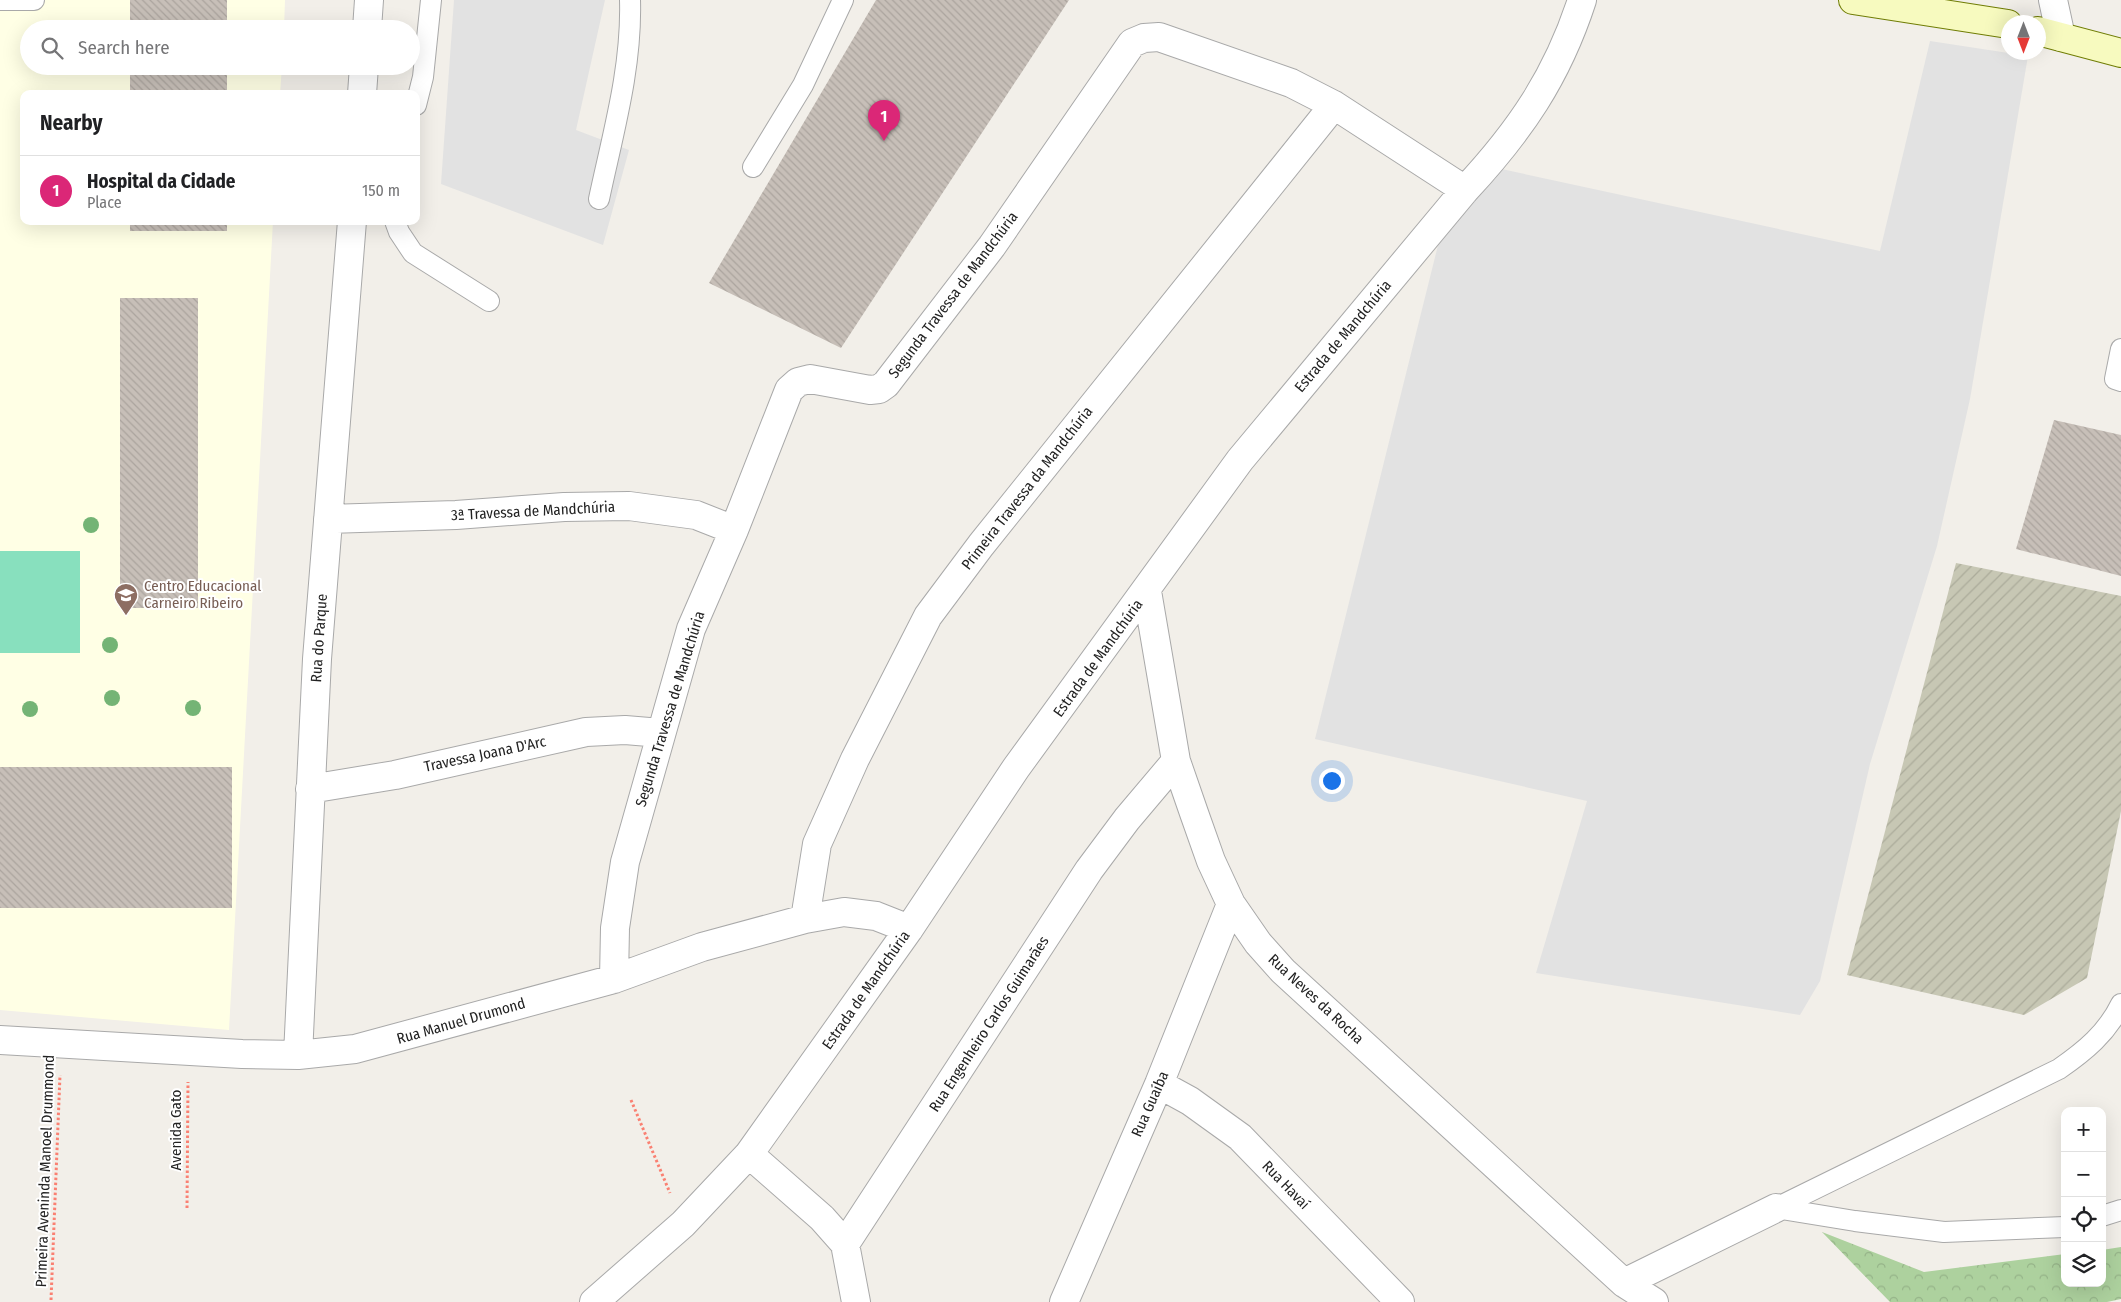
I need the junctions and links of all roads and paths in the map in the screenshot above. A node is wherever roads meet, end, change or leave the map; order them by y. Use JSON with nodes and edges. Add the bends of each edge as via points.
{"nodes":[{"id":1,"x":0,"y":0,"type":"edge"},
{"id":2,"x":34,"y":0,"type":"edge"},
{"id":3,"x":369,"y":0,"type":"edge"},
{"id":4,"x":431,"y":0,"type":"edge"},
{"id":5,"x":630,"y":0,"type":"edge"},
{"id":6,"x":843,"y":0,"type":"edge"},
{"id":7,"x":1582,"y":0,"type":"edge"},
{"id":8,"x":1853,"y":0,"type":"edge"},
{"id":9,"x":2053,"y":0,"type":"edge"},
{"id":10,"x":368,"y":20,"type":"edge"},
{"id":11,"x":2001,"y":23,"type":"edge"},
{"id":12,"x":2050,"y":34,"type":"edge"},
{"id":13,"x":2121,"y":53,"type":"edge"},
{"id":14,"x":363,"y":75,"type":"edge"},
{"id":15,"x":362,"y":90,"type":"edge"},
{"id":16,"x":420,"y":90,"type":"edge"},
{"id":17,"x":1334,"y":105,"type":"junction"},
{"id":18,"x":753,"y":167,"type":"dead end"},
{"id":19,"x":1465,"y":190,"type":"junction"},
{"id":20,"x":599,"y":199,"type":"dead end"},
{"id":21,"x":352,"y":225,"type":"edge"},
{"id":22,"x":396,"y":225,"type":"edge"},
{"id":23,"x":489,"y":301,"type":"dead end"},
{"id":24,"x":2121,"y":348,"type":"edge"},
{"id":25,"x":2121,"y":381,"type":"edge"},
{"id":26,"x":328,"y":519,"type":"junction"},
{"id":27,"x":734,"y":530,"type":"junction"},
{"id":28,"x":1147,"y":591,"type":"junction"},
{"id":29,"x":661,"y":733,"type":"junction"},
{"id":30,"x":1176,"y":761,"type":"junction"},
{"id":31,"x":310,"y":789,"type":"junction"},
{"id":32,"x":1231,"y":904,"type":"junction"},
{"id":33,"x":805,"y":919,"type":"junction"},
{"id":34,"x":909,"y":929,"type":"junction"},
{"id":35,"x":614,"y":979,"type":"junction"},
{"id":36,"x":2121,"y":1004,"type":"edge"},
{"id":37,"x":0,"y":1040,"type":"edge"},
{"id":38,"x":61,"y":1044,"type":"junction"},
{"id":39,"x":188,"y":1052,"type":"junction"},
{"id":40,"x":298,"y":1056,"type":"junction"},
{"id":41,"x":1159,"y":1084,"type":"junction"},
{"id":42,"x":631,"y":1100,"type":"dead end"},
{"id":43,"x":749,"y":1154,"type":"junction"},
{"id":44,"x":187,"y":1208,"type":"dead end"},
{"id":45,"x":1776,"y":1208,"type":"junction"},
{"id":46,"x":2121,"y":1210,"type":"edge"},
{"id":47,"x":2106,"y":1215,"type":"edge"},
{"id":48,"x":683,"y":1224,"type":"junction"},
{"id":49,"x":2061,"y":1227,"type":"edge"},
{"id":50,"x":845,"y":1244,"type":"junction"},
{"id":51,"x":1624,"y":1283,"type":"junction"},
{"id":52,"x":51,"y":1300,"type":"dead end"},
{"id":53,"x":594,"y":1302,"type":"edge"},
{"id":54,"x":856,"y":1302,"type":"edge"},
{"id":55,"x":1064,"y":1302,"type":"edge"},
{"id":56,"x":1400,"y":1302,"type":"edge"},
{"id":57,"x":1654,"y":1302,"type":"edge"}],
"edges":[{"from":1,"to":2,"type":"lane"},
{"from":3,"to":10,"type":"street"},
{"from":4,"to":16,"type":"lane"},
{"from":5,"to":20,"type":"lane","via":[[631,34],[625,78]]},
{"from":6,"to":18,"type":"lane","via":[[802,85]]},
{"from":7,"to":19,"type":"street","name":"Estrada de Mandchúria","via":[[1560,60],[1529,111],[1500,153]]},
{"from":8,"to":11,"type":"main road"},
{"from":9,"to":12,"type":"street"},
{"from":12,"to":13,"type":"main road"},
{"from":14,"to":15,"type":"street"},
{"from":17,"to":19,"type":"street","name":"Segunda Travessa de Mandchúria"},
{"from":17,"to":27,"type":"street","name":"Segunda Travessa de Mandchúria","via":[[1291,84],[1159,37],[1132,43],[992,246],[886,384],[870,390],[810,379],[798,382],[789,390]]},
{"from":17,"to":33,"type":"street","name":"Primeira Travessa da Mandchúria","via":[[981,545],[928,616],[888,689],[817,844]]},
{"from":19,"to":28,"type":"street","name":"Estrada de Mandchúria","via":[[1240,460]]},
{"from":21,"to":26,"type":"street","name":"Rua do Parque"},
{"from":22,"to":23,"type":"lane","via":[[413,253]]},
{"from":24,"to":25,"type":"lane","via":[[2115,379]]},
{"from":26,"to":27,"type":"street","name":"3ª Travessa de Mandchúria","via":[[629,506],[696,515]]},
{"from":26,"to":31,"type":"street","name":"Rua do Parque"},
{"from":27,"to":29,"type":"street","name":"Segunda Travessa de Mandchúria","via":[[691,629]]},
{"from":28,"to":30,"type":"street","name":"Rua Neves da Rocha"},
{"from":28,"to":34,"type":"street","name":"Estrada de Mandchúria","via":[[1016,768]]},
{"from":29,"to":31,"type":"street","name":"Travessa Joana D'Arc","via":[[625,730],[586,732],[395,774]]},
{"from":29,"to":35,"type":"street","name":"Segunda Travessa de Mandchúria","via":[[625,862],[615,928]]},
{"from":30,"to":32,"type":"street","name":"Rua Neves da Rocha","via":[[1211,861]]},
{"from":30,"to":50,"type":"street","name":"Rua Engenheiro Carlos Guimarães","via":[[1089,870]]},
{"from":31,"to":40,"type":"street","name":"Rua do Parque"},
{"from":32,"to":41,"type":"street","name":"Rua Guaíba"},
{"from":32,"to":51,"type":"street","name":"Rua Neves da Rocha","via":[[1258,943],[1283,971]]},
{"from":33,"to":34,"type":"street","name":"Rua Manuel Drumond","via":[[844,912],[876,916]]},
{"from":33,"to":35,"type":"street","name":"Rua Manuel Drumond","via":[[702,947]]},
{"from":34,"to":43,"type":"street","name":"Estrada de Mandchúria"},
{"from":35,"to":40,"type":"street","name":"Rua Manuel Drumond","via":[[399,1039],[355,1049]]},
{"from":36,"to":45,"type":"lane","via":[[2113,1020],[2090,1047],[2060,1069]]},
{"from":37,"to":38,"type":"street","name":"Rua Manuel Drumond"},
{"from":38,"to":39,"type":"street","name":"Rua Manuel Drumond"},
{"from":38,"to":52,"type":"path","name":"Primeira Aveninda Manoel Drummond"},
{"from":39,"to":40,"type":"street","name":"Rua Manuel Drumond"},
{"from":39,"to":44,"type":"path","name":"Avenida Gato"},
{"from":41,"to":55,"type":"street","name":"Rua Guaíba"},
{"from":41,"to":56,"type":"street","name":"Rua Havaí","via":[[1190,1101],[1240,1137]]},
{"from":42,"to":48,"type":"path"},
{"from":43,"to":48,"type":"street","name":"Estrada de Mandchúria"},
{"from":43,"to":50,"type":"street","via":[[822,1218]]},
{"from":45,"to":49,"type":"lane","via":[[1944,1232]]},
{"from":45,"to":51,"type":"street"},
{"from":46,"to":47,"type":"lane"},
{"from":48,"to":53,"type":"street","name":"Estrada de Mandchúria"},
{"from":50,"to":54,"type":"street"},
{"from":51,"to":57,"type":"street","name":"Rua Neves da Rocha"}]}
